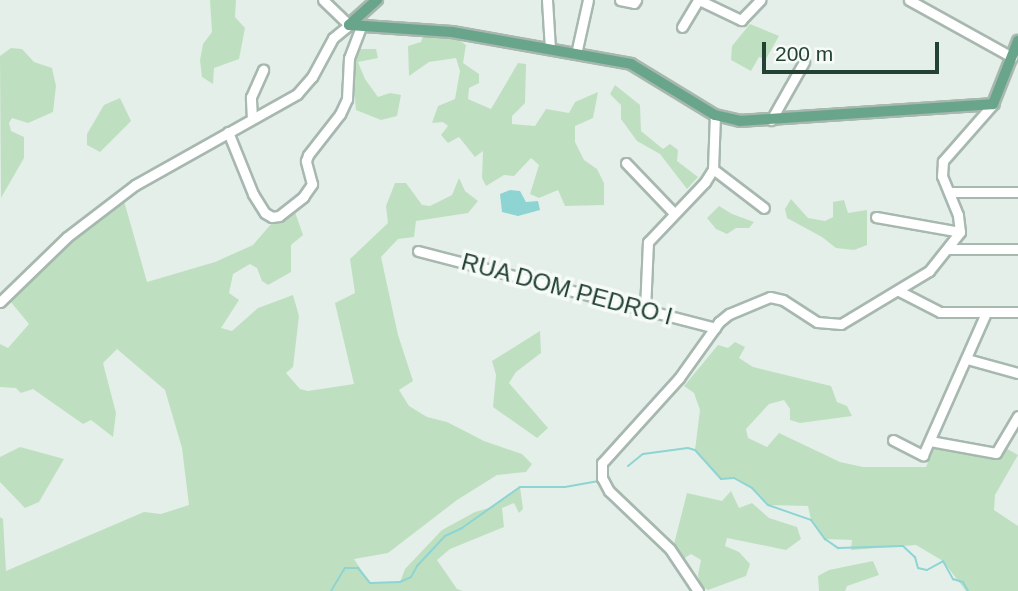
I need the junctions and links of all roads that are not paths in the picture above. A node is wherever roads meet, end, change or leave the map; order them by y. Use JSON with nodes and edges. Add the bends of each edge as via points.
{"nodes":[{"id":1,"x":323,"y":0,"type":"edge"},
{"id":2,"x":377,"y":0,"type":"edge"},
{"id":3,"x":547,"y":0,"type":"edge"},
{"id":4,"x":588,"y":0,"type":"edge"},
{"id":5,"x":620,"y":0,"type":"edge"},
{"id":6,"x":636,"y":0,"type":"edge"},
{"id":7,"x":698,"y":0,"type":"edge"},
{"id":8,"x":760,"y":0,"type":"edge"},
{"id":9,"x":909,"y":0,"type":"edge"},
{"id":10,"x":925,"y":4,"type":"edge"},
{"id":11,"x":355,"y":26,"type":"junction"},
{"id":12,"x":682,"y":27,"type":"dead end"},
{"id":13,"x":1018,"y":41,"type":"edge"},
{"id":14,"x":550,"y":49,"type":"junction"},
{"id":15,"x":576,"y":54,"type":"junction"},
{"id":16,"x":1012,"y":57,"type":"junction"},
{"id":17,"x":804,"y":62,"type":"dead end"},
{"id":18,"x":264,"y":70,"type":"dead end"},
{"id":19,"x":993,"y":104,"type":"junction"},
{"id":20,"x":715,"y":115,"type":"junction"},
{"id":21,"x":252,"y":119,"type":"junction"},
{"id":22,"x":771,"y":120,"type":"junction"},
{"id":23,"x":228,"y":132,"type":"junction"},
{"id":24,"x":626,"y":163,"type":"dead end"},
{"id":25,"x":713,"y":169,"type":"junction"},
{"id":26,"x":948,"y":192,"type":"junction"},
{"id":27,"x":1018,"y":192,"type":"edge"},
{"id":28,"x":764,"y":208,"type":"dead end"},
{"id":29,"x":674,"y":212,"type":"junction"},
{"id":30,"x":876,"y":217,"type":"dead end"},
{"id":31,"x":960,"y":232,"type":"junction"},
{"id":32,"x":1018,"y":248,"type":"edge"},
{"id":33,"x":949,"y":249,"type":"junction"},
{"id":34,"x":418,"y":251,"type":"dead end"},
{"id":35,"x":899,"y":291,"type":"junction"},
{"id":36,"x":0,"y":302,"type":"edge"},
{"id":37,"x":645,"y":310,"type":"junction"},
{"id":38,"x":1018,"y":312,"type":"edge"},
{"id":39,"x":986,"y":313,"type":"junction"},
{"id":40,"x":715,"y":328,"type":"junction"},
{"id":41,"x":967,"y":359,"type":"junction"},
{"id":42,"x":1018,"y":373,"type":"edge"},
{"id":43,"x":1018,"y":416,"type":"edge"},
{"id":44,"x":893,"y":440,"type":"dead end"},
{"id":45,"x":930,"y":441,"type":"junction"},
{"id":46,"x":698,"y":591,"type":"edge"}],
"edges":[{"from":1,"to":11,"type":"street"},
{"from":2,"to":11,"type":"main road"},
{"from":3,"to":14,"type":"street"},
{"from":4,"to":15,"type":"street"},
{"from":5,"to":6,"type":"street"},
{"from":7,"to":8,"type":"street","via":[[736,20],[747,17]]},
{"from":7,"to":12,"type":"street"},
{"from":9,"to":10,"type":"street"},
{"from":10,"to":16,"type":"street"},
{"from":11,"to":14,"type":"main road","via":[[434,30]]},
{"from":11,"to":21,"type":"street","via":[[333,38],[297,94]]},
{"from":11,"to":23,"type":"street","via":[[345,105],[306,158],[311,187],[293,205],[272,217],[256,200]]},
{"from":13,"to":16,"type":"main road"},
{"from":14,"to":15,"type":"main road"},
{"from":15,"to":20,"type":"main road","via":[[638,67]]},
{"from":16,"to":19,"type":"main road"},
{"from":17,"to":22,"type":"street"},
{"from":18,"to":21,"type":"street","via":[[253,93]]},
{"from":19,"to":22,"type":"main road"},
{"from":19,"to":26,"type":"street","via":[[943,161],[941,171]]},
{"from":20,"to":22,"type":"main road"},
{"from":20,"to":25,"type":"street"},
{"from":21,"to":23,"type":"street"},
{"from":23,"to":36,"type":"street","via":[[118,197],[58,245]]},
{"from":24,"to":29,"type":"street"},
{"from":25,"to":28,"type":"street"},
{"from":25,"to":29,"type":"street"},
{"from":26,"to":27,"type":"street"},
{"from":26,"to":31,"type":"street"},
{"from":29,"to":37,"type":"street","via":[[648,242]]},
{"from":30,"to":31,"type":"street"},
{"from":31,"to":33,"type":"street"},
{"from":32,"to":33,"type":"street"},
{"from":33,"to":35,"type":"street","via":[[929,271]]},
{"from":34,"to":37,"type":"street","name":"RUA DOM PEDRO I"},
{"from":35,"to":39,"type":"street","via":[[940,312]]},
{"from":35,"to":40,"type":"street","via":[[841,324],[817,322],[770,297],[729,314]]},
{"from":37,"to":40,"type":"street","name":"RUA DOM PEDRO I"},
{"from":38,"to":39,"type":"street"},
{"from":39,"to":41,"type":"street"},
{"from":40,"to":46,"type":"street","via":[[679,379],[600,467],[609,491],[670,550]]},
{"from":41,"to":42,"type":"street"},
{"from":41,"to":45,"type":"street"},
{"from":43,"to":45,"type":"street","via":[[996,453]]},
{"from":44,"to":45,"type":"street","via":[[923,455]]}]}
